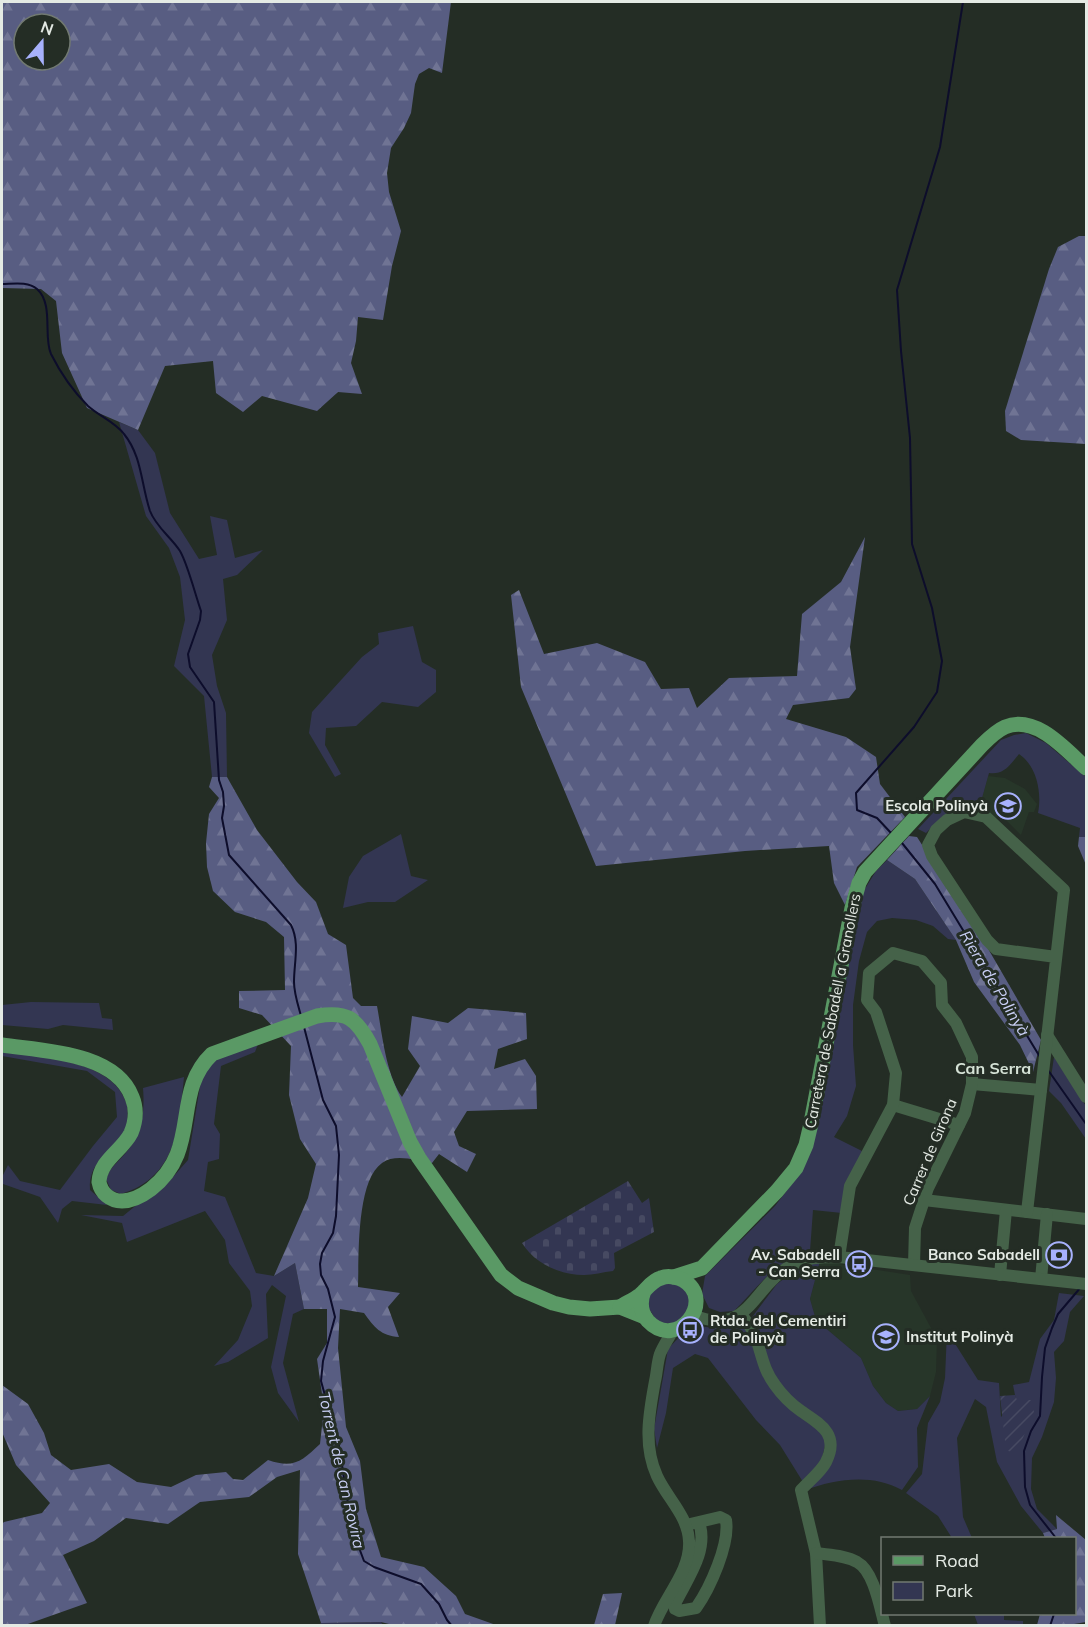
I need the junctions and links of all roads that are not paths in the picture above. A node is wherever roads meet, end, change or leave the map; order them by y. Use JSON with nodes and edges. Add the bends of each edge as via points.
{"nodes":[{"id":1,"x":1086,"y":768,"type":"edge"},
{"id":2,"x":1056,"y":957,"type":"junction"},
{"id":3,"x":1047,"y":1035,"type":"junction"},
{"id":4,"x":2,"y":1045,"type":"edge"},
{"id":5,"x":972,"y":1084,"type":"junction"},
{"id":6,"x":1041,"y":1090,"type":"junction"},
{"id":7,"x":1086,"y":1097,"type":"edge"},
{"id":8,"x":893,"y":1105,"type":"junction"},
{"id":9,"x":959,"y":1125,"type":"junction"},
{"id":10,"x":924,"y":1200,"type":"junction"},
{"id":11,"x":1006,"y":1210,"type":"junction"},
{"id":12,"x":1027,"y":1212,"type":"junction"},
{"id":13,"x":1047,"y":1214,"type":"junction"},
{"id":14,"x":1086,"y":1219,"type":"edge"},
{"id":15,"x":839,"y":1257,"type":"junction"},
{"id":16,"x":914,"y":1265,"type":"junction"},
{"id":17,"x":702,"y":1268,"type":"junction"},
{"id":18,"x":1000,"y":1275,"type":"junction"},
{"id":19,"x":674,"y":1277,"type":"junction"},
{"id":20,"x":1041,"y":1279,"type":"junction"},
{"id":21,"x":1086,"y":1284,"type":"edge"},
{"id":22,"x":644,"y":1291,"type":"junction"},
{"id":23,"x":694,"y":1294,"type":"junction"},
{"id":24,"x":620,"y":1307,"type":"junction"},
{"id":25,"x":693,"y":1315,"type":"junction"},
{"id":26,"x":742,"y":1315,"type":"junction"},
{"id":27,"x":649,"y":1321,"type":"junction"},
{"id":28,"x":673,"y":1330,"type":"junction"},
{"id":29,"x":660,"y":1355,"type":"junction"},
{"id":30,"x":699,"y":1522,"type":"junction"},
{"id":31,"x":686,"y":1525,"type":"junction"},
{"id":32,"x":816,"y":1553,"type":"junction"},
{"id":33,"x":881,"y":1613,"type":"edge"},
{"id":34,"x":654,"y":1626,"type":"edge"},
{"id":35,"x":820,"y":1626,"type":"edge"}],
"edges":[{"from":1,"to":17,"type":"main road","name":"Carretera de Sabadell a Granollers","via":[[1042,731],[1024,724],[1007,726],[982,745],[866,872],[857,889],[847,930],[802,1154],[787,1180]]},
{"from":2,"to":2,"type":"street","via":[[1064,890],[986,817],[964,812],[947,820],[928,845],[987,940],[996,949]]},
{"from":2,"to":3,"type":"street"},
{"from":3,"to":6,"type":"street"},
{"from":3,"to":7,"type":"street"},
{"from":4,"to":24,"type":"main road","via":[[88,1060],[122,1079],[134,1102],[135,1119],[129,1137],[103,1166],[99,1182],[106,1195],[123,1201],[149,1191],[177,1158],[194,1080],[212,1054],[317,1016],[342,1014],[352,1018],[370,1044],[410,1143],[501,1275],[525,1293],[553,1304],[579,1309]]},
{"from":5,"to":6,"type":"street"},
{"from":5,"to":8,"type":"street","name":"Carrer de Girona","via":[[972,1057],[956,1023],[942,1005],[941,983],[922,961],[893,953],[869,973],[867,1000],[876,1012],[896,1072]]},
{"from":5,"to":9,"type":"street","name":"Carrer de Girona"},
{"from":6,"to":12,"type":"street"},
{"from":8,"to":9,"type":"street"},
{"from":8,"to":15,"type":"street","name":"Carrer de Girona","via":[[850,1186]]},
{"from":9,"to":10,"type":"street","name":"Carrer de Girona"},
{"from":10,"to":11,"type":"street"},
{"from":10,"to":16,"type":"street","name":"Carrer de Girona","via":[[915,1228]]},
{"from":11,"to":12,"type":"street"},
{"from":11,"to":18,"type":"street"},
{"from":12,"to":13,"type":"street"},
{"from":13,"to":14,"type":"street"},
{"from":13,"to":20,"type":"street"},
{"from":15,"to":16,"type":"street"},
{"from":15,"to":26,"type":"street","via":[[817,1257],[789,1266]]},
{"from":16,"to":18,"type":"street"},
{"from":17,"to":19,"type":"main road","name":"Carretera de Sabadell a Granollers"},
{"from":17,"to":23,"type":"main road","name":"Carretera de Sabadell a Granollers"},
{"from":18,"to":20,"type":"street"},
{"from":19,"to":22,"type":"main road","via":[[658,1278]]},
{"from":19,"to":23,"type":"main road","via":[[687,1283]]},
{"from":20,"to":21,"type":"street"},
{"from":22,"to":24,"type":"main road"},
{"from":22,"to":27,"type":"main road","via":[[641,1304]]},
{"from":23,"to":25,"type":"main road"},
{"from":24,"to":27,"type":"main road"},
{"from":25,"to":26,"type":"street","via":[[726,1320]]},
{"from":25,"to":28,"type":"main road"},
{"from":26,"to":32,"type":"street","via":[[755,1335],[764,1369],[775,1385],[801,1411],[819,1422],[829,1438],[830,1452],[825,1464],[801,1490]]},
{"from":27,"to":28,"type":"main road"},
{"from":27,"to":29,"type":"street"},
{"from":28,"to":29,"type":"street"},
{"from":29,"to":31,"type":"street","via":[[650,1411],[651,1458],[657,1476]]},
{"from":30,"to":30,"type":"street","via":[[720,1517],[726,1520],[721,1556],[703,1599],[696,1608],[679,1611],[675,1604],[690,1578],[702,1539]]},
{"from":30,"to":31,"type":"street"},
{"from":31,"to":34,"type":"street","via":[[687,1556]]},
{"from":32,"to":33,"type":"street","via":[[862,1565],[870,1577]]},
{"from":32,"to":35,"type":"street"}]}
